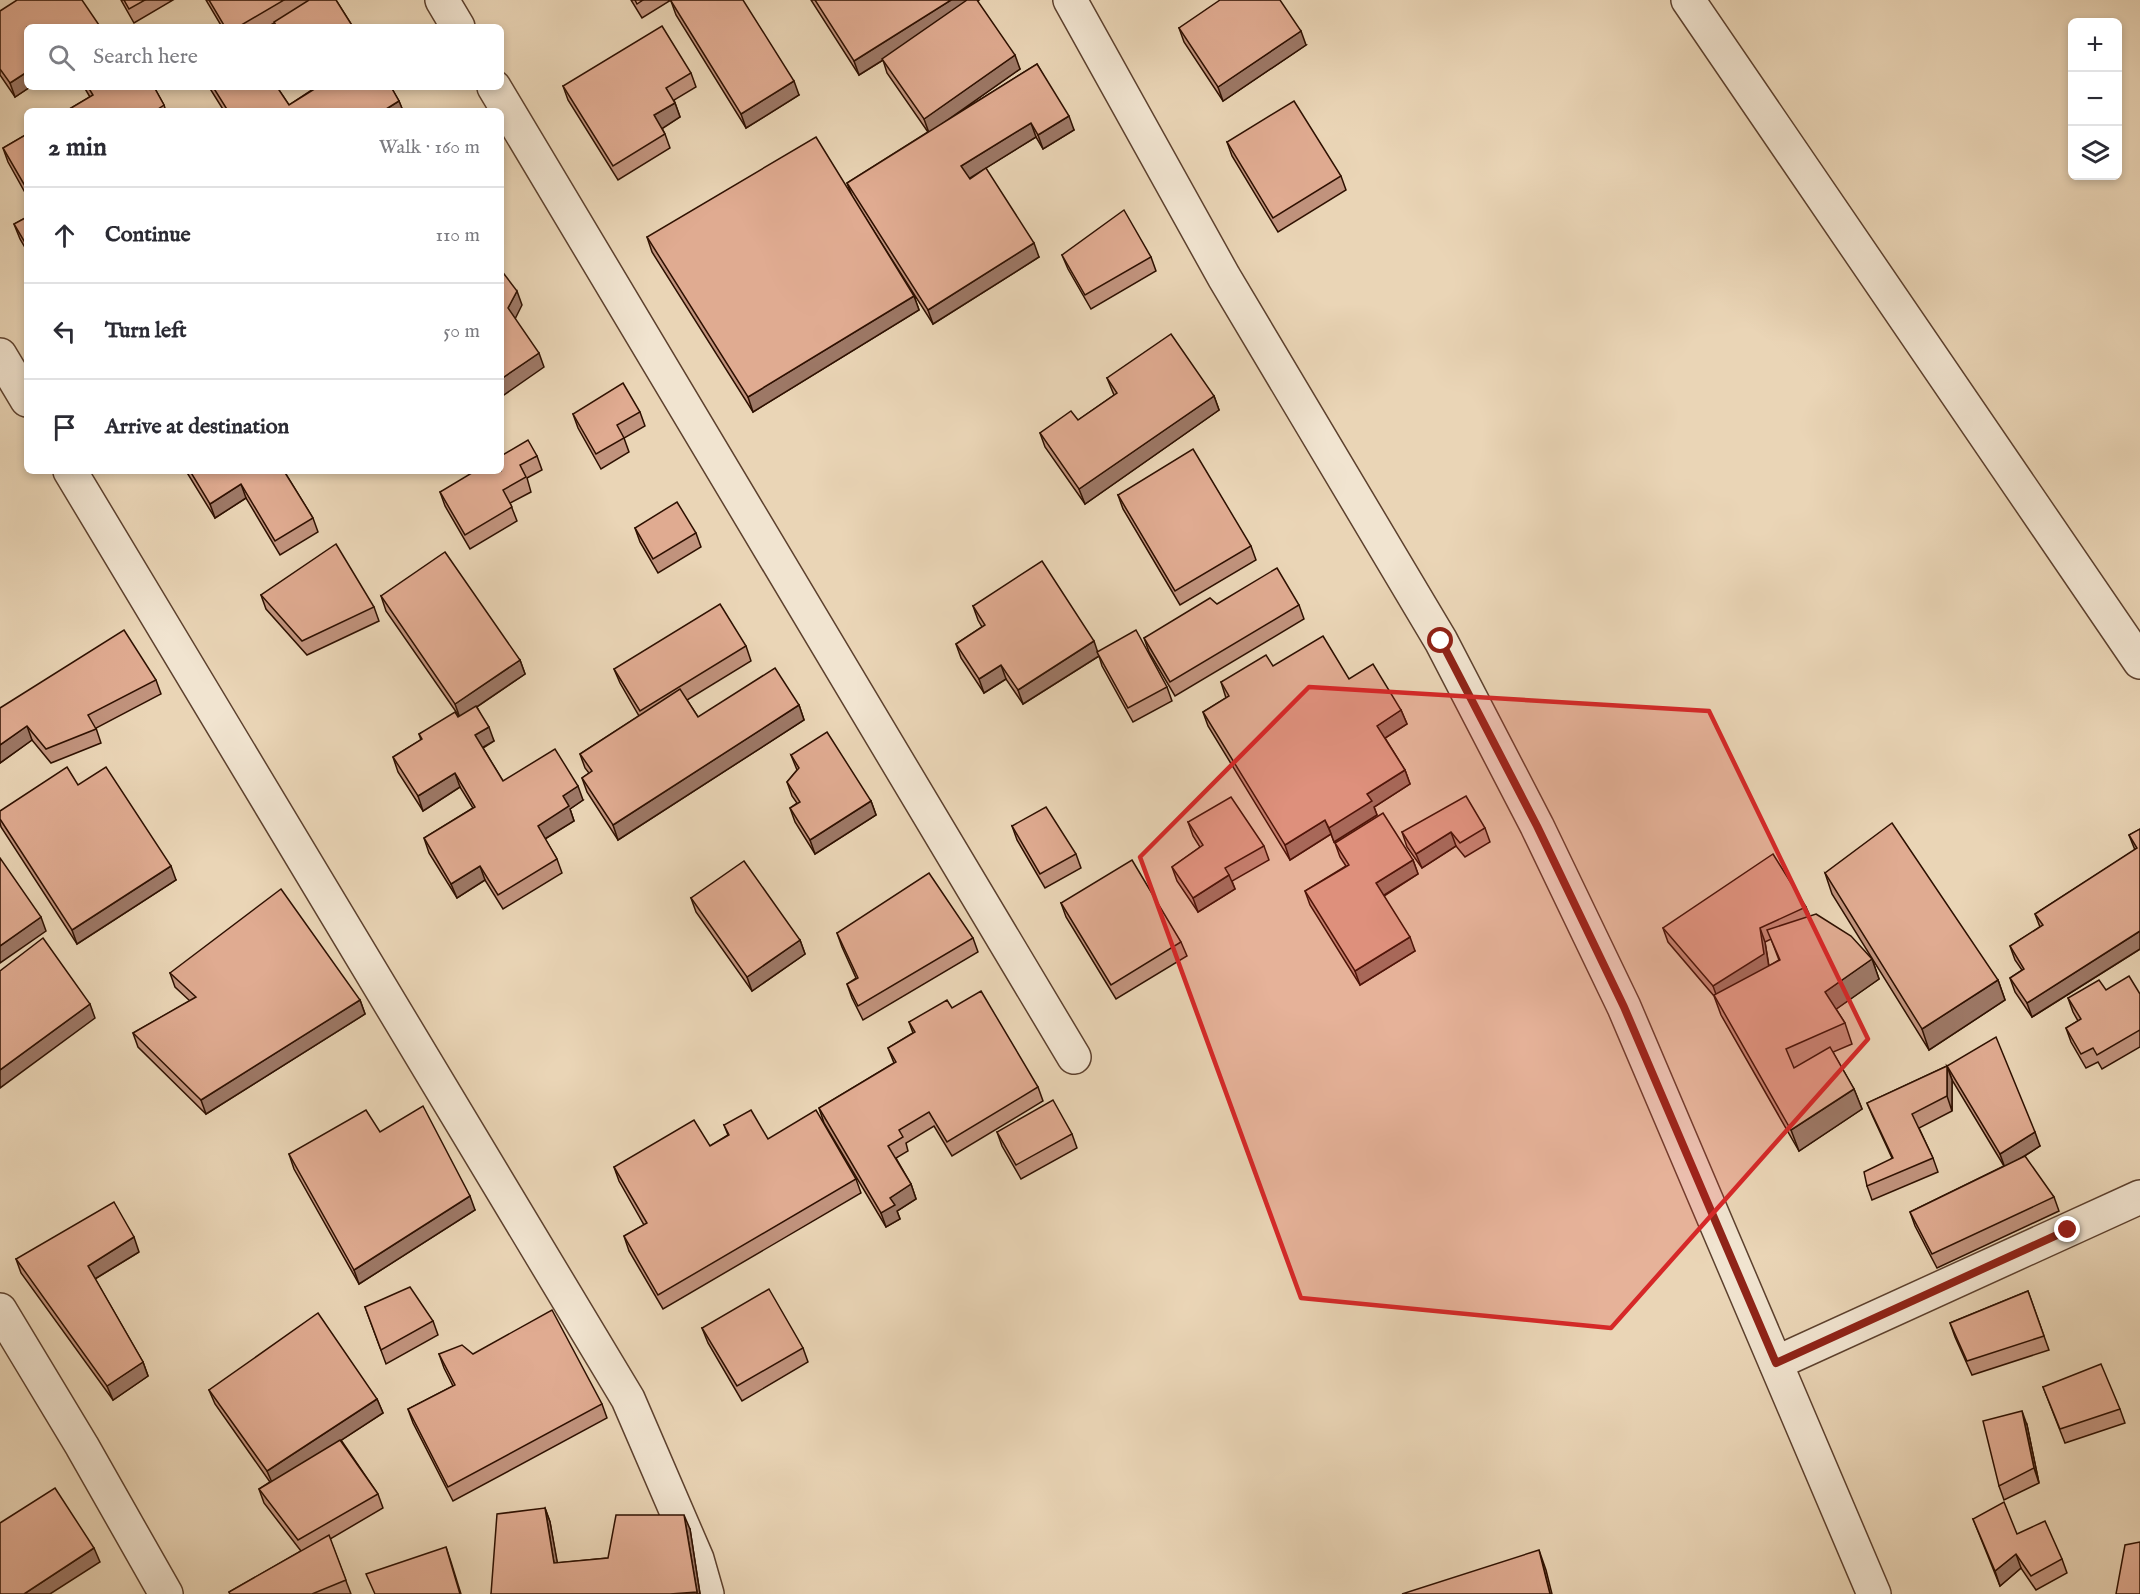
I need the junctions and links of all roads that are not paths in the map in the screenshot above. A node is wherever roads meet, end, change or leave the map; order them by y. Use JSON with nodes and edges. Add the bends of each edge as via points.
{"nodes":[{"id":1,"x":442,"y":0,"type":"edge"},
{"id":2,"x":1070,"y":0,"type":"edge"},
{"id":3,"x":1688,"y":0,"type":"edge"},
{"id":4,"x":456,"y":24,"type":"edge"},
{"id":5,"x":496,"y":90,"type":"edge"},
{"id":6,"x":0,"y":355,"type":"edge"},
{"id":7,"x":24,"y":395,"type":"edge"},
{"id":8,"x":72,"y":474,"type":"edge"},
{"id":9,"x":2140,"y":662,"type":"edge"},
{"id":10,"x":1074,"y":1058,"type":"dead end"},
{"id":11,"x":2140,"y":1197,"type":"edge"},
{"id":12,"x":0,"y":1310,"type":"edge"},
{"id":13,"x":1776,"y":1363,"type":"junction"},
{"id":14,"x":166,"y":1594,"type":"edge"},
{"id":15,"x":707,"y":1594,"type":"edge"},
{"id":16,"x":1874,"y":1594,"type":"edge"}],
"edges":[{"from":1,"to":4,"type":"street"},
{"from":2,"to":13,"type":"street","via":[[1224,277],[1441,641],[1537,826],[1624,1007]]},
{"from":3,"to":9,"type":"street"},
{"from":5,"to":10,"type":"street"},
{"from":6,"to":7,"type":"street"},
{"from":8,"to":15,"type":"street","via":[[628,1399],[697,1559]]},
{"from":11,"to":13,"type":"street"},
{"from":12,"to":14,"type":"street"},
{"from":13,"to":16,"type":"street"}]}
